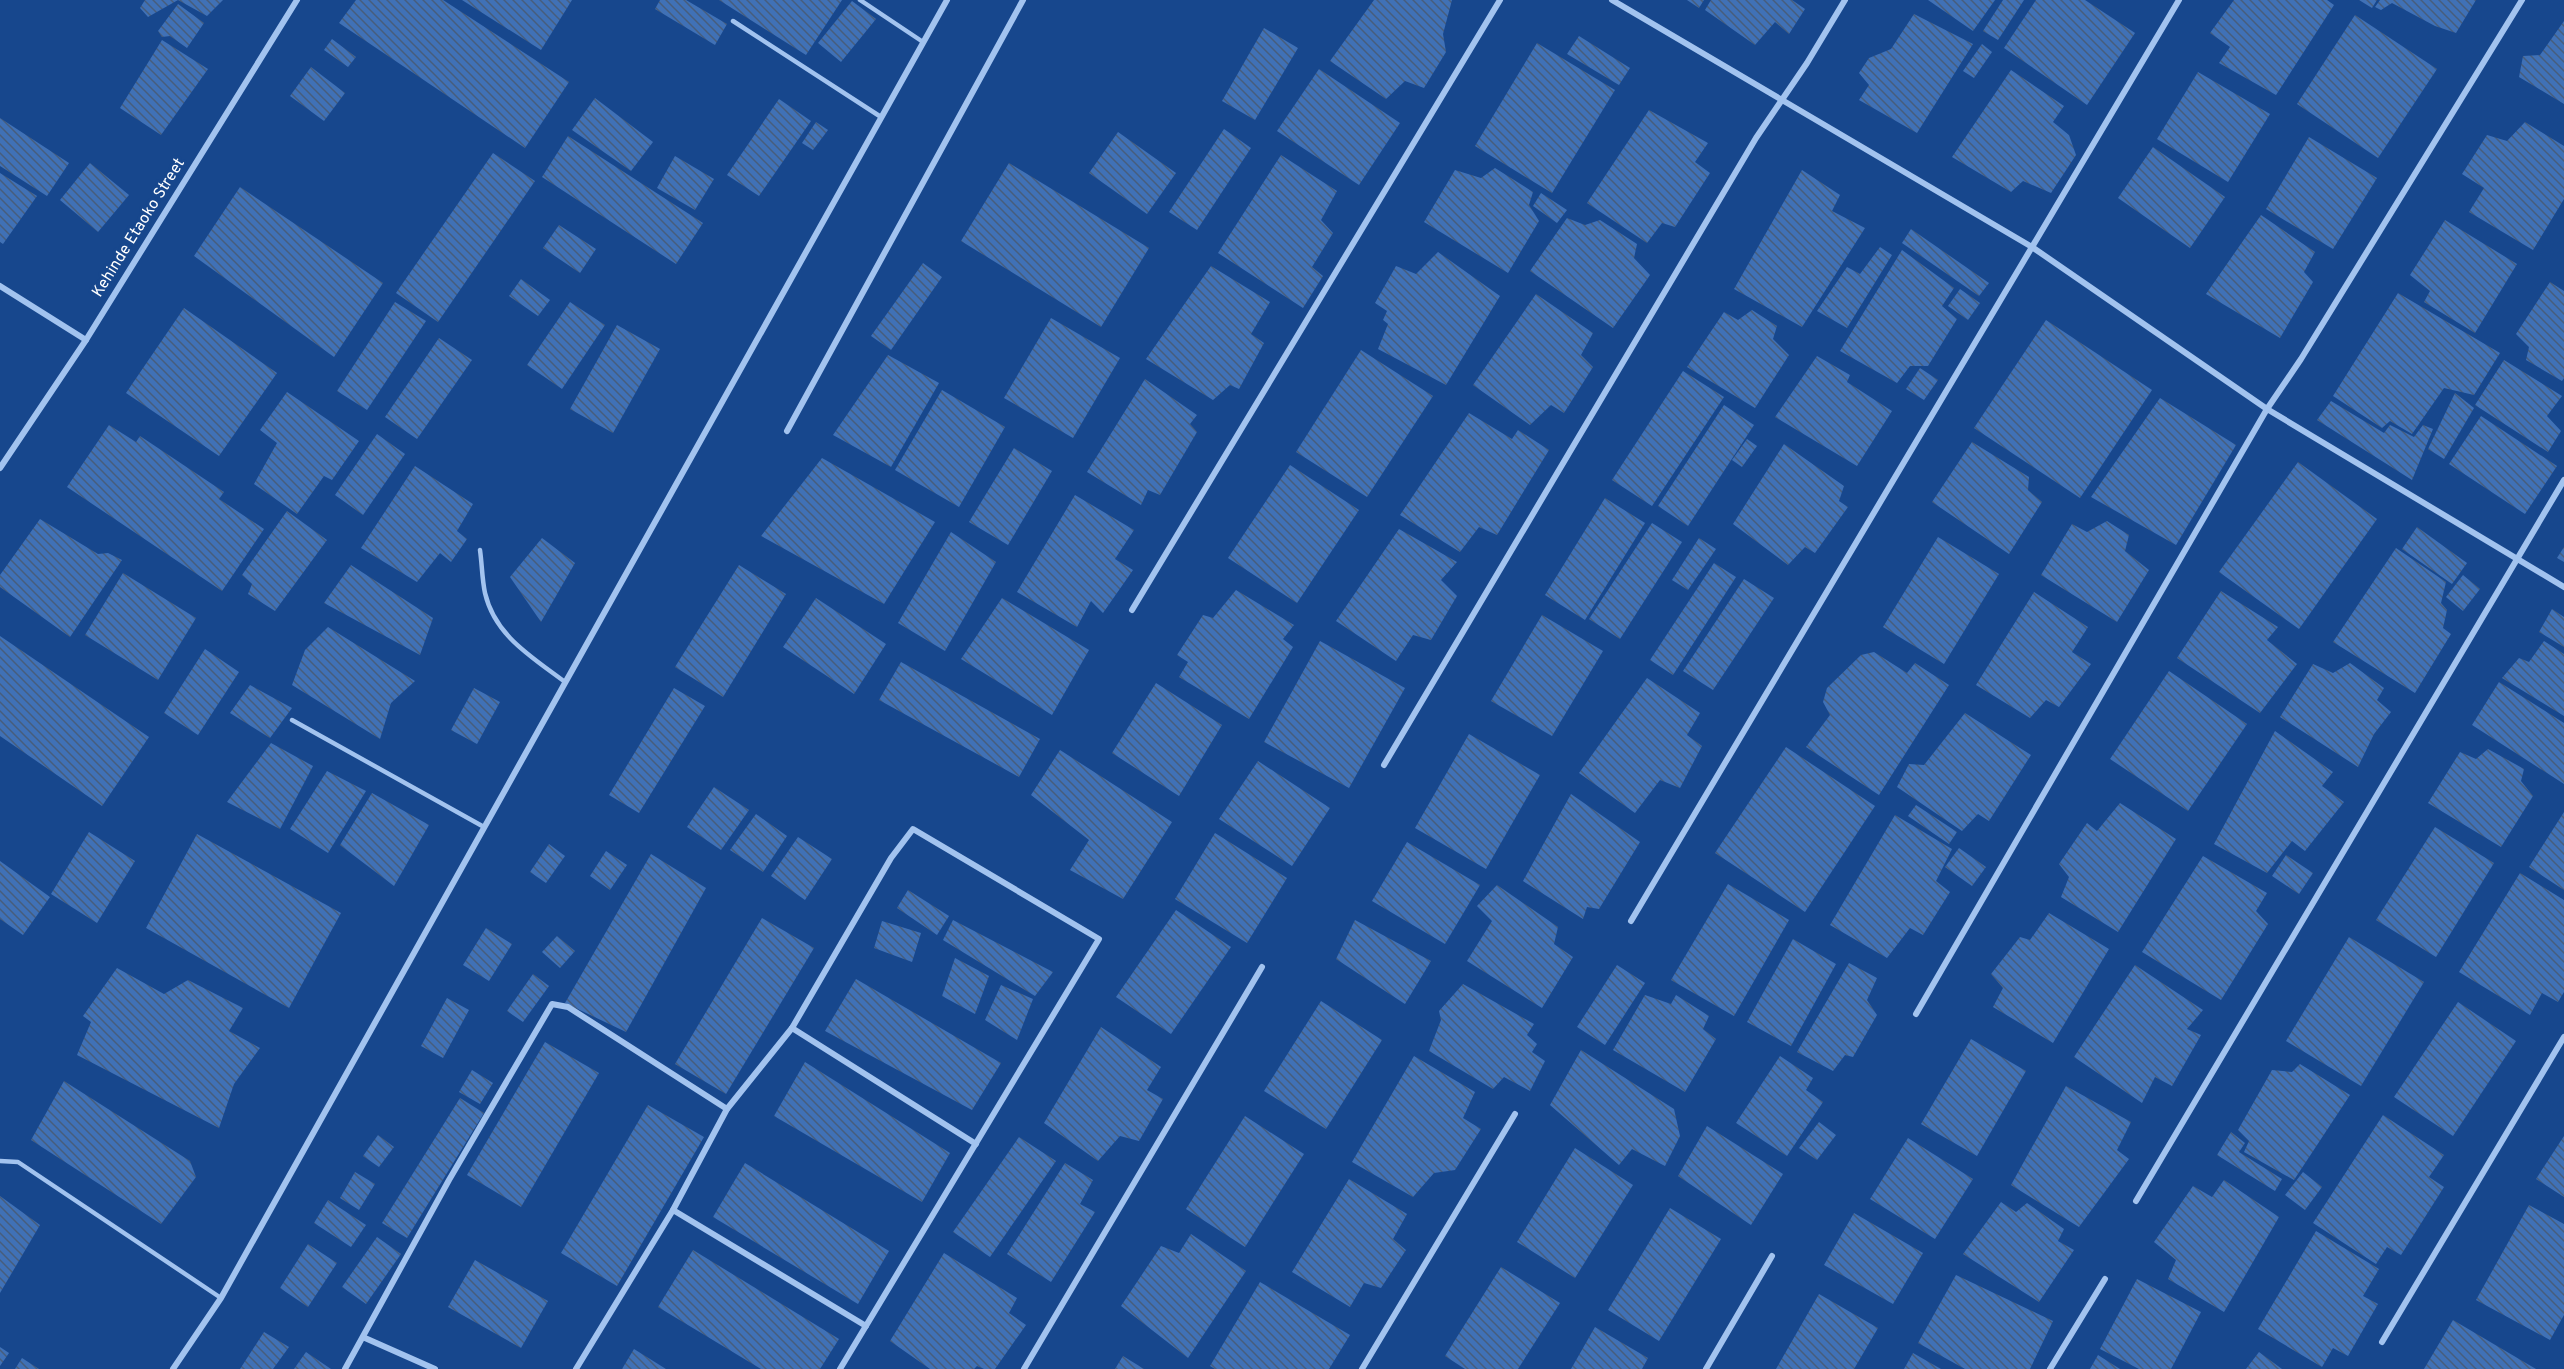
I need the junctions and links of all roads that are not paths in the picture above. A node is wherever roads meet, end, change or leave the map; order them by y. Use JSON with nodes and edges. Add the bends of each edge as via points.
{"nodes":[{"id":1,"x":297,"y":0,"type":"edge"},
{"id":2,"x":860,"y":0,"type":"edge"},
{"id":3,"x":947,"y":0,"type":"edge"},
{"id":4,"x":1023,"y":0,"type":"edge"},
{"id":5,"x":1500,"y":0,"type":"edge"},
{"id":6,"x":1612,"y":0,"type":"edge"},
{"id":7,"x":1845,"y":0,"type":"edge"},
{"id":8,"x":2179,"y":0,"type":"edge"},
{"id":9,"x":2522,"y":0,"type":"edge"},
{"id":10,"x":733,"y":21,"type":"dead end"},
{"id":11,"x":923,"y":42,"type":"junction"},
{"id":12,"x":1782,"y":100,"type":"junction"},
{"id":13,"x":881,"y":117,"type":"junction"},
{"id":14,"x":2032,"y":248,"type":"junction"},
{"id":15,"x":0,"y":286,"type":"edge"},
{"id":16,"x":86,"y":340,"type":"junction"},
{"id":17,"x":2267,"y":409,"type":"junction"},
{"id":18,"x":787,"y":430,"type":"dead end"},
{"id":19,"x":0,"y":468,"type":"edge"},
{"id":20,"x":2564,"y":480,"type":"edge"},
{"id":21,"x":480,"y":550,"type":"dead end"},
{"id":22,"x":2515,"y":559,"type":"junction"},
{"id":23,"x":2564,"y":587,"type":"edge"},
{"id":24,"x":1132,"y":610,"type":"dead end"},
{"id":25,"x":566,"y":682,"type":"junction"},
{"id":26,"x":292,"y":720,"type":"dead end"},
{"id":27,"x":1384,"y":765,"type":"dead end"},
{"id":28,"x":484,"y":827,"type":"junction"},
{"id":29,"x":1631,"y":921,"type":"dead end"},
{"id":30,"x":1262,"y":967,"type":"dead end"},
{"id":31,"x":1916,"y":1014,"type":"dead end"},
{"id":32,"x":792,"y":1028,"type":"junction"},
{"id":33,"x":2564,"y":1038,"type":"edge"},
{"id":34,"x":727,"y":1109,"type":"junction"},
{"id":35,"x":1515,"y":1114,"type":"dead end"},
{"id":36,"x":976,"y":1144,"type":"junction"},
{"id":37,"x":0,"y":1161,"type":"edge"},
{"id":38,"x":2136,"y":1201,"type":"dead end"},
{"id":39,"x":673,"y":1210,"type":"junction"},
{"id":40,"x":1772,"y":1256,"type":"dead end"},
{"id":41,"x":2105,"y":1279,"type":"dead end"},
{"id":42,"x":221,"y":1298,"type":"junction"},
{"id":43,"x":866,"y":1326,"type":"junction"},
{"id":44,"x":364,"y":1338,"type":"junction"},
{"id":45,"x":2382,"y":1342,"type":"dead end"},
{"id":46,"x":173,"y":1369,"type":"edge"},
{"id":47,"x":345,"y":1369,"type":"edge"},
{"id":48,"x":435,"y":1369,"type":"edge"},
{"id":49,"x":576,"y":1369,"type":"edge"},
{"id":50,"x":840,"y":1369,"type":"edge"},
{"id":51,"x":1024,"y":1369,"type":"edge"},
{"id":52,"x":1362,"y":1369,"type":"edge"},
{"id":53,"x":1706,"y":1369,"type":"edge"},
{"id":54,"x":2050,"y":1369,"type":"edge"}],
"edges":[{"from":1,"to":16,"type":"street","name":"Kehinde Etaoko Street"},
{"from":2,"to":11,"type":"lane"},
{"from":3,"to":11,"type":"street"},
{"from":4,"to":18,"type":"street"},
{"from":5,"to":24,"type":"street"},
{"from":6,"to":12,"type":"street"},
{"from":7,"to":12,"type":"street"},
{"from":8,"to":14,"type":"street"},
{"from":9,"to":17,"type":"street"},
{"from":10,"to":13,"type":"lane"},
{"from":11,"to":13,"type":"street"},
{"from":12,"to":14,"type":"street"},
{"from":12,"to":27,"type":"street"},
{"from":13,"to":25,"type":"street"},
{"from":14,"to":17,"type":"street"},
{"from":14,"to":29,"type":"street"},
{"from":15,"to":16,"type":"street"},
{"from":16,"to":19,"type":"street","name":"Kehinde Etaoko Street"},
{"from":17,"to":22,"type":"street"},
{"from":17,"to":31,"type":"street"},
{"from":20,"to":22,"type":"street"},
{"from":21,"to":25,"type":"lane","via":[[485,593],[495,621],[509,638]]},
{"from":22,"to":23,"type":"street"},
{"from":22,"to":38,"type":"street"},
{"from":25,"to":28,"type":"street"},
{"from":26,"to":28,"type":"lane"},
{"from":28,"to":42,"type":"street"},
{"from":30,"to":51,"type":"street"},
{"from":32,"to":34,"type":"street"},
{"from":32,"to":36,"type":"street"},
{"from":32,"to":36,"type":"street","via":[[891,858],[913,829],[1099,939]]},
{"from":33,"to":45,"type":"street"},
{"from":34,"to":39,"type":"street"},
{"from":34,"to":44,"type":"street","via":[[568,1007],[552,1004],[449,1180]]},
{"from":35,"to":52,"type":"street"},
{"from":36,"to":43,"type":"street"},
{"from":37,"to":42,"type":"lane","via":[[18,1162]]},
{"from":39,"to":43,"type":"street"},
{"from":39,"to":49,"type":"street"},
{"from":40,"to":53,"type":"street"},
{"from":41,"to":54,"type":"street"},
{"from":42,"to":46,"type":"street"},
{"from":43,"to":50,"type":"street"},
{"from":44,"to":47,"type":"street"},
{"from":44,"to":48,"type":"street"}]}
